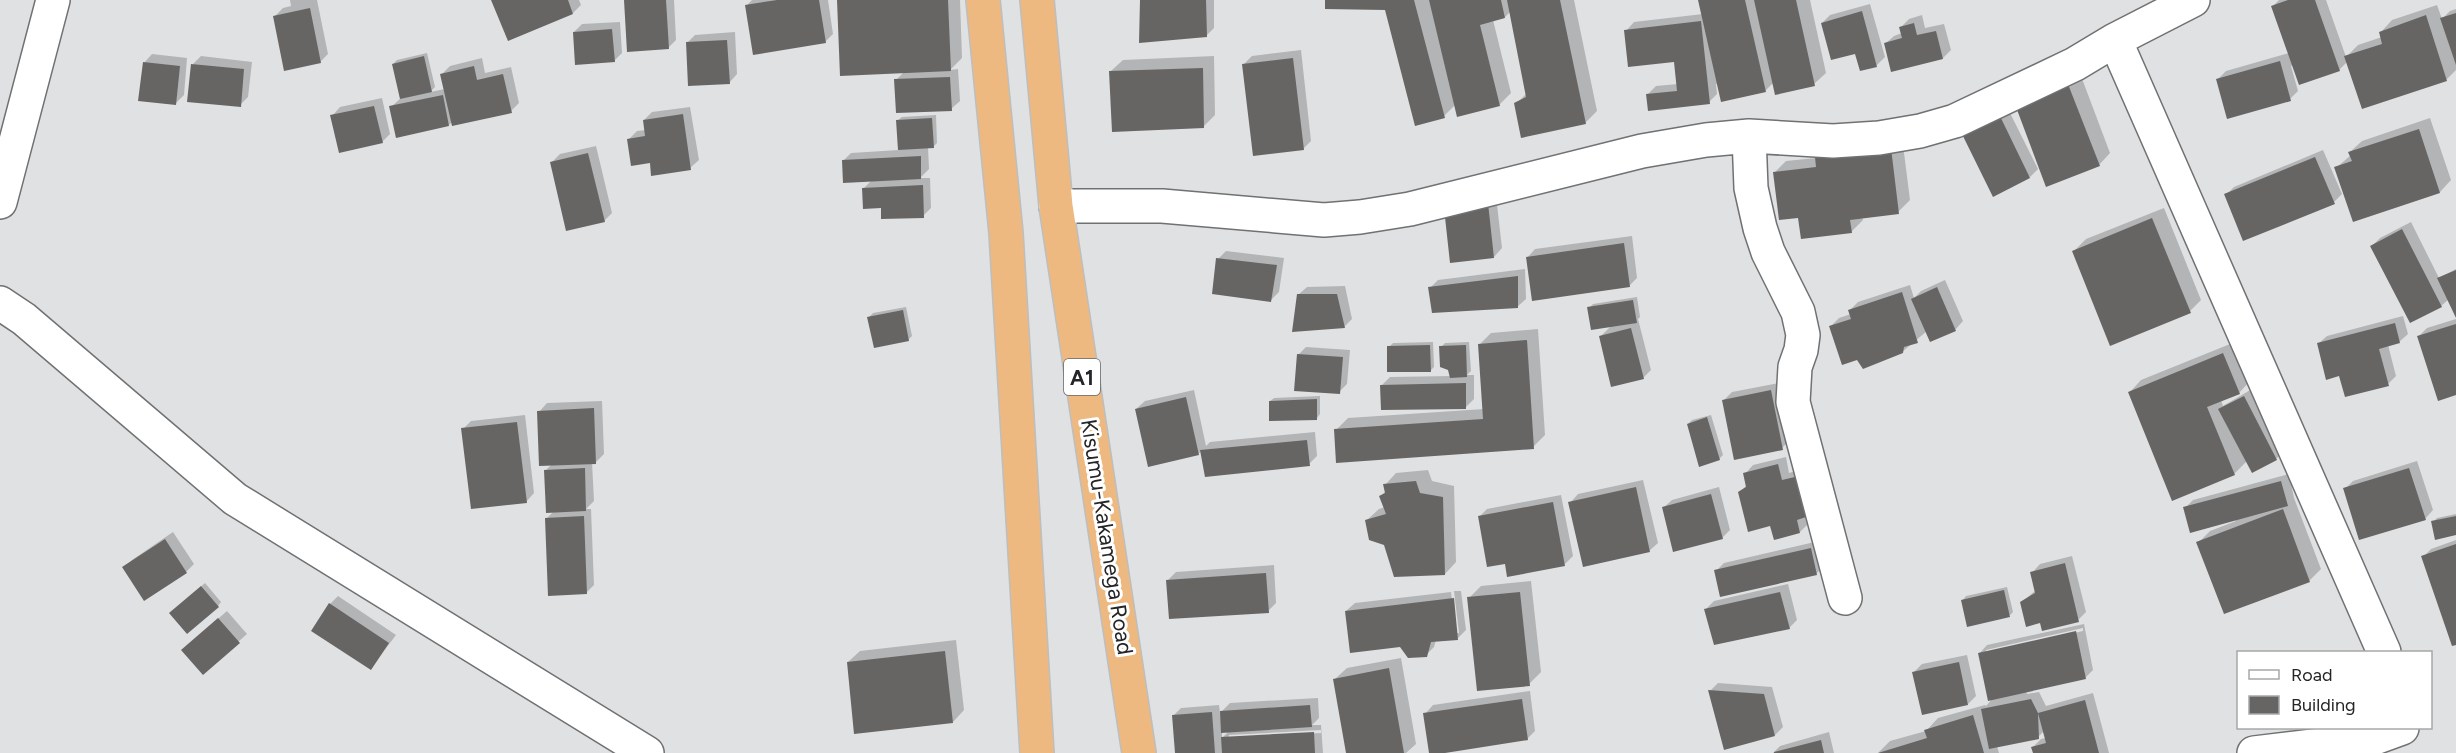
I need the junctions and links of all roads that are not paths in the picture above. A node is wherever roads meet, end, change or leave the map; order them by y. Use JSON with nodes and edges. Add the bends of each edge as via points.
{"nodes":[{"id":1,"x":53,"y":0,"type":"edge"},
{"id":2,"x":983,"y":0,"type":"edge"},
{"id":3,"x":1037,"y":0,"type":"edge"},
{"id":4,"x":2193,"y":0,"type":"edge"},
{"id":5,"x":2115,"y":40,"type":"junction"},
{"id":6,"x":1749,"y":136,"type":"junction"},
{"id":7,"x":0,"y":202,"type":"edge"},
{"id":8,"x":1056,"y":206,"type":"junction"},
{"id":9,"x":0,"y":303,"type":"edge"},
{"id":10,"x":1845,"y":598,"type":"dead end"},
{"id":11,"x":2384,"y":651,"type":"edge"},
{"id":12,"x":2399,"y":729,"type":"edge"},
{"id":13,"x":647,"y":753,"type":"edge"},
{"id":14,"x":1037,"y":753,"type":"edge"},
{"id":15,"x":1139,"y":753,"type":"edge"},
{"id":16,"x":2254,"y":753,"type":"edge"}],
"edges":[{"from":1,"to":7,"type":"street"},
{"from":2,"to":14,"type":"highway","via":[[1006,233]]},
{"from":3,"to":8,"type":"highway","name":"Kisumu-Kakamega Road","number":"A1"},
{"from":4,"to":5,"type":"street"},
{"from":5,"to":6,"type":"street","via":[[2075,64],[1955,121],[1920,131],[1833,141]]},
{"from":5,"to":11,"type":"street"},
{"from":6,"to":8,"type":"street","via":[[1642,151],[1410,209],[1360,217],[1324,220],[1162,206]]},
{"from":6,"to":10,"type":"street","via":[[1751,188],[1760,228],[1798,312],[1803,335],[1795,367],[1793,402]]},
{"from":8,"to":15,"type":"highway","name":"Kisumu-Kakamega Road","number":"A1"},
{"from":9,"to":13,"type":"street","via":[[24,319],[235,499]]},
{"from":12,"to":16,"type":"street","via":[[2372,739]]}]}
